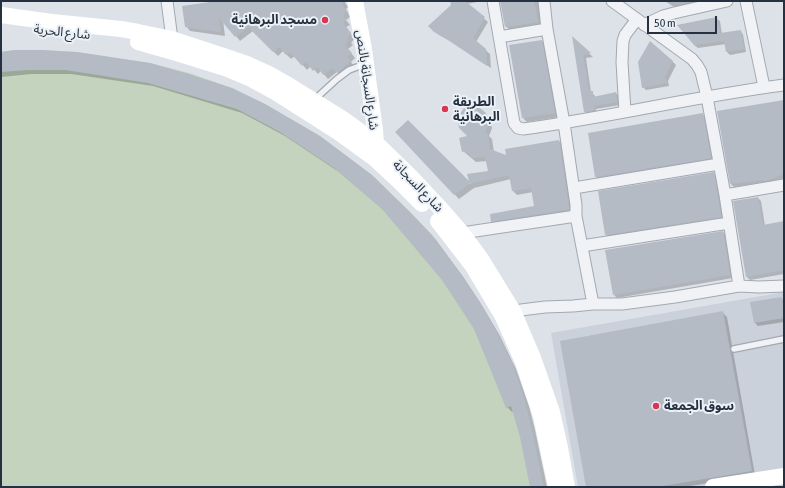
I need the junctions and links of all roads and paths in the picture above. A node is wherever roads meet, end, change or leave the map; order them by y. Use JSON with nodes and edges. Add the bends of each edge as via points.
{"nodes":[{"id":1,"x":167,"y":1,"type":"edge"},
{"id":2,"x":355,"y":1,"type":"edge"},
{"id":3,"x":493,"y":1,"type":"edge"},
{"id":4,"x":544,"y":1,"type":"edge"},
{"id":5,"x":612,"y":1,"type":"edge"},
{"id":6,"x":727,"y":1,"type":"edge"},
{"id":7,"x":746,"y":1,"type":"edge"},
{"id":8,"x":707,"y":3,"type":"edge"},
{"id":9,"x":1,"y":15,"type":"edge"},
{"id":10,"x":640,"y":22,"type":"junction"},
{"id":11,"x":1,"y":25,"type":"edge"},
{"id":12,"x":547,"y":28,"type":"junction"},
{"id":13,"x":122,"y":34,"type":"junction"},
{"id":14,"x":499,"y":37,"type":"junction"},
{"id":15,"x":172,"y":39,"type":"junction"},
{"id":16,"x":366,"y":64,"type":"junction"},
{"id":17,"x":784,"y":85,"type":"edge"},
{"id":18,"x":764,"y":87,"type":"junction"},
{"id":19,"x":707,"y":96,"type":"junction"},
{"id":20,"x":314,"y":100,"type":"junction"},
{"id":21,"x":625,"y":112,"type":"junction"},
{"id":22,"x":564,"y":123,"type":"junction"},
{"id":23,"x":375,"y":151,"type":"junction"},
{"id":24,"x":719,"y":164,"type":"junction"},
{"id":25,"x":784,"y":185,"type":"edge"},
{"id":26,"x":574,"y":188,"type":"junction"},
{"id":27,"x":725,"y":195,"type":"junction"},
{"id":28,"x":576,"y":216,"type":"junction"},
{"id":29,"x":729,"y":223,"type":"junction"},
{"id":30,"x":462,"y":233,"type":"junction"},
{"id":31,"x":582,"y":246,"type":"junction"},
{"id":32,"x":740,"y":286,"type":"junction"},
{"id":33,"x":784,"y":286,"type":"edge"},
{"id":34,"x":593,"y":304,"type":"junction"},
{"id":35,"x":513,"y":311,"type":"junction"},
{"id":36,"x":784,"y":338,"type":"edge"},
{"id":37,"x":734,"y":349,"type":"dead end"},
{"id":38,"x":784,"y":476,"type":"edge"},
{"id":39,"x":556,"y":487,"type":"edge"},
{"id":40,"x":567,"y":487,"type":"edge"},
{"id":41,"x":713,"y":487,"type":"edge"}],
"edges":[{"from":1,"to":15,"type":"street"},
{"from":2,"to":16,"type":"main road","name":"شارع السجانة بالنص"},
{"from":3,"to":14,"type":"street"},
{"from":4,"to":12,"type":"street"},
{"from":5,"to":10,"type":"street"},
{"from":6,"to":8,"type":"street"},
{"from":7,"to":18,"type":"street"},
{"from":8,"to":10,"type":"street"},
{"from":9,"to":13,"type":"main road","name":"شارع الحرية"},
{"from":10,"to":19,"type":"street","via":[[692,59],[701,72]]},
{"from":10,"to":21,"type":"street","via":[[622,41]]},
{"from":11,"to":13,"type":"main road","name":"شارع الحرية"},
{"from":12,"to":14,"type":"street"},
{"from":12,"to":22,"type":"street"},
{"from":13,"to":15,"type":"main road","name":"شارع السجانة"},
{"from":13,"to":23,"type":"main road","name":"شارع السجانة","via":[[251,79],[338,132]]},
{"from":14,"to":22,"type":"street","via":[[514,123],[523,129]]},
{"from":15,"to":20,"type":"main road","name":"شارع السجانة","via":[[247,64]]},
{"from":16,"to":20,"type":"lane","via":[[349,70]]},
{"from":16,"to":23,"type":"main road","name":"شارع السجانة بالنص"},
{"from":17,"to":18,"type":"street"},
{"from":18,"to":19,"type":"street"},
{"from":19,"to":21,"type":"street"},
{"from":19,"to":24,"type":"street"},
{"from":20,"to":23,"type":"main road","name":"شارع السجانة","via":[[343,119]]},
{"from":21,"to":22,"type":"street"},
{"from":22,"to":26,"type":"street"},
{"from":23,"to":30,"type":"main road","name":"شارع السجانة","via":[[411,177]]},
{"from":23,"to":39,"type":"main road","name":"شارع السجانة","via":[[403,185],[434,216],[472,265],[503,317],[523,362],[541,416]]},
{"from":24,"to":26,"type":"street"},
{"from":24,"to":27,"type":"street"},
{"from":25,"to":27,"type":"street"},
{"from":26,"to":28,"type":"street"},
{"from":27,"to":29,"type":"street"},
{"from":28,"to":30,"type":"street"},
{"from":28,"to":31,"type":"street"},
{"from":29,"to":31,"type":"street"},
{"from":29,"to":32,"type":"street"},
{"from":30,"to":35,"type":"main road","name":"شارع السجانة"},
{"from":31,"to":34,"type":"street"},
{"from":32,"to":33,"type":"street"},
{"from":32,"to":34,"type":"street","via":[[622,304]]},
{"from":34,"to":35,"type":"street"},
{"from":35,"to":40,"type":"main road","name":"شارع السجانة","via":[[552,412]]},
{"from":36,"to":37,"type":"lane"},
{"from":38,"to":41,"type":"main road"}]}
